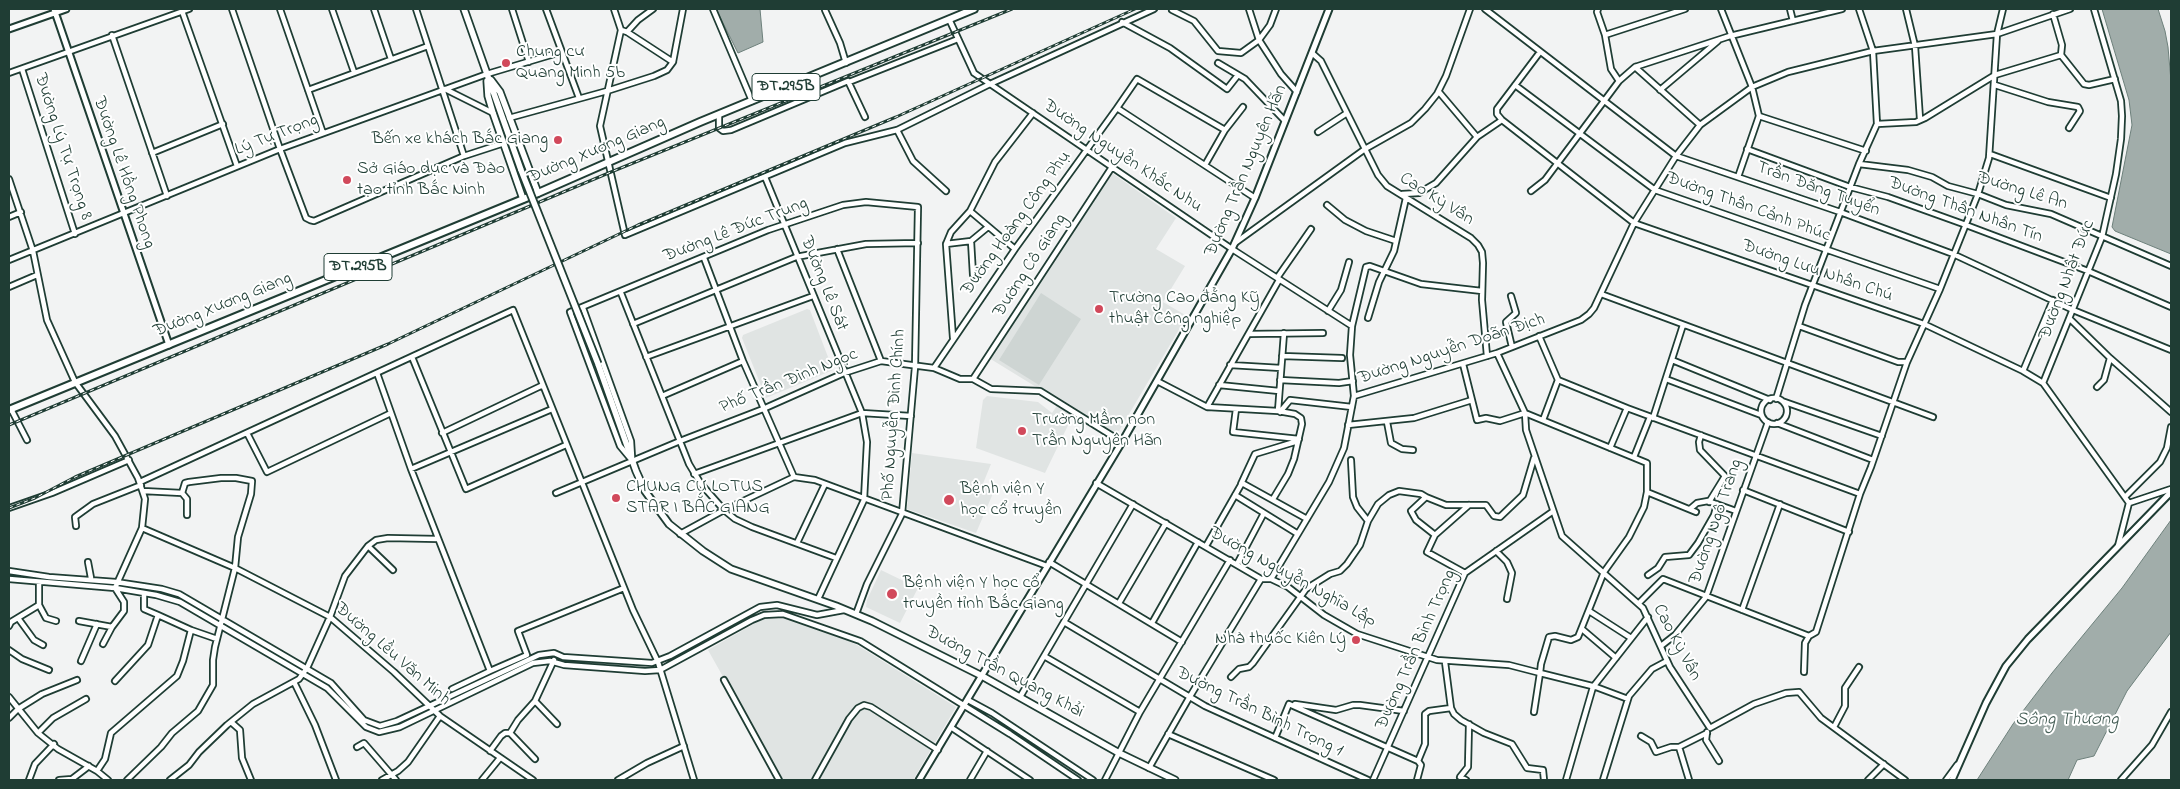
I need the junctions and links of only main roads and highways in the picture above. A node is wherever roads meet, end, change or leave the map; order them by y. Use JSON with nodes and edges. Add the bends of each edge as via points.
{"nodes":[{"id":1,"x":464,"y":9,"type":"edge"},
{"id":2,"x":974,"y":9,"type":"edge"},
{"id":3,"x":487,"y":74,"type":"junction"},
{"id":4,"x":538,"y":193,"type":"junction"},
{"id":5,"x":523,"y":199,"type":"junction"},
{"id":6,"x":10,"y":410,"type":"edge"},
{"id":7,"x":1175,"y":780,"type":"edge"}],
"edges":[{"from":1,"to":3,"type":"main road"},
{"from":2,"to":4,"type":"main road","name":"Đường Xương Giang","number":"ĐT.295B"},
{"from":3,"to":4,"type":"main road","via":[[500,92]]},
{"from":3,"to":5,"type":"main road","via":[[488,96]]},
{"from":3,"to":7,"type":"main road","name":"Đường Trần Quang Khải","bridge":true,"via":[[632,461],[651,500],[680,534],[732,569],[856,614],[982,676],[1118,753]]},
{"from":4,"to":5,"type":"main road","name":"Đường Xương Giang","number":"ĐT.295B"},
{"from":5,"to":6,"type":"main road","name":"Đường Xương Giang","number":"ĐT.295B"}]}
